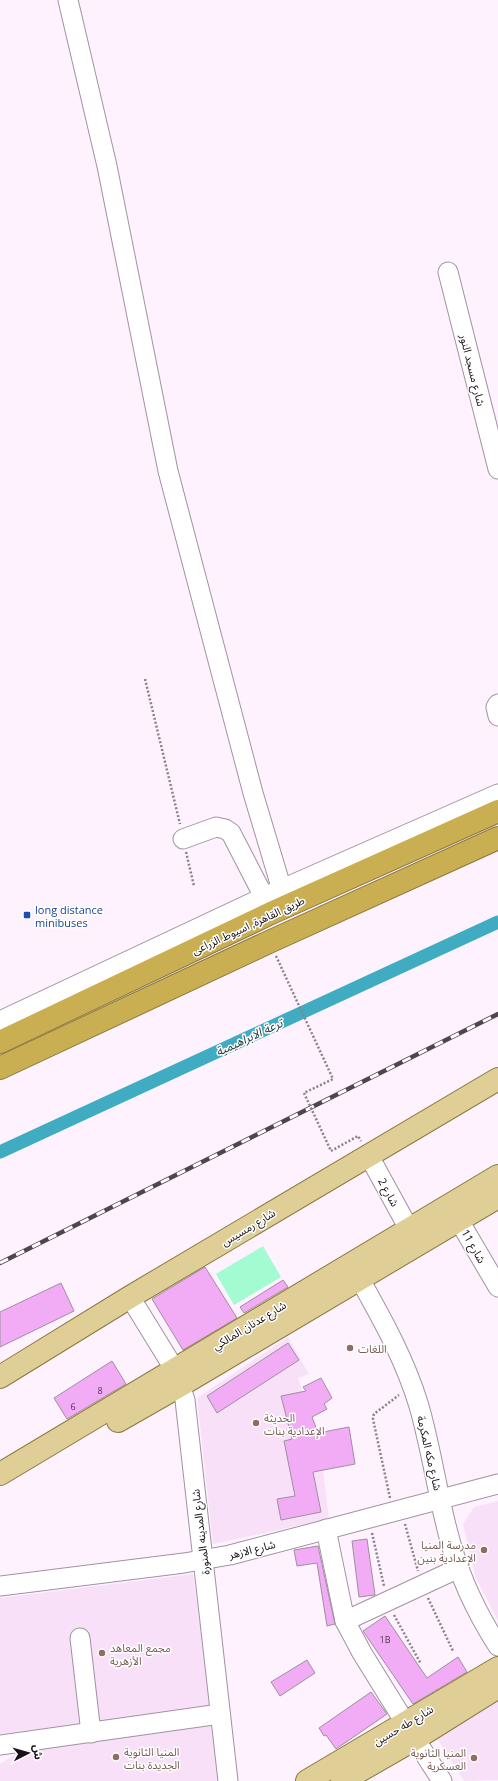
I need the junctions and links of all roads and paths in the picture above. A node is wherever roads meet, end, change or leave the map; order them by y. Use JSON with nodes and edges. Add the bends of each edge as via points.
{"nodes":[{"id":1,"x":68,"y":0,"type":"edge"},
{"id":2,"x":448,"y":272,"type":"dead end"},
{"id":3,"x":498,"y":469,"type":"edge"},
{"id":4,"x":145,"y":679,"type":"dead end"},
{"id":5,"x":498,"y":704,"type":"edge"},
{"id":6,"x":498,"y":716,"type":"edge"},
{"id":7,"x":498,"y":794,"type":"edge"},
{"id":8,"x":498,"y":811,"type":"edge"},
{"id":9,"x":498,"y":838,"type":"edge"},
{"id":10,"x":183,"y":839,"type":"junction"},
{"id":11,"x":194,"y":886,"type":"dead end"},
{"id":12,"x":272,"y":900,"type":"junction"},
{"id":13,"x":282,"y":936,"type":"junction"},
{"id":14,"x":279,"y":964,"type":"dead end"},
{"id":15,"x":0,"y":1021,"type":"edge"},
{"id":16,"x":0,"y":1042,"type":"edge"},
{"id":17,"x":0,"y":1068,"type":"edge"},
{"id":18,"x":498,"y":1079,"type":"edge"},
{"id":19,"x":352,"y":1140,"type":"dead end"},
{"id":20,"x":369,"y":1156,"type":"junction"},
{"id":21,"x":498,"y":1176,"type":"edge"},
{"id":22,"x":498,"y":1197,"type":"edge"},
{"id":23,"x":454,"y":1212,"type":"junction"},
{"id":24,"x":409,"y":1229,"type":"junction"},
{"id":25,"x":355,"y":1272,"type":"junction"},
{"id":26,"x":498,"y":1287,"type":"edge"},
{"id":27,"x":130,"y":1297,"type":"junction"},
{"id":28,"x":0,"y":1377,"type":"edge"},
{"id":29,"x":178,"y":1377,"type":"junction"},
{"id":30,"x":412,"y":1386,"type":"junction"},
{"id":31,"x":0,"y":1474,"type":"edge"},
{"id":32,"x":498,"y":1484,"type":"edge"},
{"id":33,"x":0,"y":1491,"type":"edge"},
{"id":34,"x":440,"y":1500,"type":"junction"},
{"id":35,"x":394,"y":1512,"type":"junction"},
{"id":36,"x":326,"y":1529,"type":"junction"},
{"id":37,"x":204,"y":1560,"type":"junction"},
{"id":38,"x":459,"y":1568,"type":"junction"},
{"id":39,"x":0,"y":1586,"type":"edge"},
{"id":40,"x":345,"y":1621,"type":"junction"},
{"id":41,"x":80,"y":1638,"type":"dead end"},
{"id":42,"x":498,"y":1646,"type":"edge"},
{"id":43,"x":498,"y":1668,"type":"edge"},
{"id":44,"x":498,"y":1687,"type":"edge"},
{"id":45,"x":220,"y":1714,"type":"junction"},
{"id":46,"x":91,"y":1732,"type":"junction"},
{"id":47,"x":410,"y":1732,"type":"junction"},
{"id":48,"x":0,"y":1745,"type":"edge"},
{"id":49,"x":228,"y":1781,"type":"edge"},
{"id":50,"x":307,"y":1781,"type":"edge"},
{"id":51,"x":342,"y":1781,"type":"edge"},
{"id":52,"x":442,"y":1781,"type":"edge"}],
"edges":[{"from":1,"to":12,"type":"street","via":[[107,166],[167,464],[253,793]]},
{"from":2,"to":3,"type":"street","name":"شارع مسجد النور"},
{"from":4,"to":10,"type":"path"},
{"from":5,"to":6,"type":"street"},
{"from":7,"to":12,"type":"street","name":"طريق القاهرة, اسيوط الزراعى"},
{"from":8,"to":12,"type":"highway","name":"طريق القاهرة, اسيوط الزراعى"},
{"from":9,"to":13,"type":"highway"},
{"from":10,"to":11,"type":"path"},
{"from":10,"to":12,"type":"street","via":[[216,827],[231,833]]},
{"from":12,"to":13,"type":"highway"},
{"from":12,"to":15,"type":"street","name":"طريق القاهرة, اسيوط الزراعى"},
{"from":12,"to":16,"type":"highway","name":"طريق القاهرة, اسيوط الزراعى"},
{"from":13,"to":17,"type":"highway"},
{"from":14,"to":19,"type":"path","bridge":true,"via":[[333,1078],[304,1093],[331,1151]]},
{"from":18,"to":20,"type":"main road","name":"شارع رمسيس"},
{"from":20,"to":24,"type":"street","name":"شارع 2"},
{"from":20,"to":27,"type":"main road","name":"شارع رمسيس"},
{"from":21,"to":23,"type":"main road","name":"شارع عدنان المالكي"},
{"from":22,"to":23,"type":"main road","name":"شارع عدنان المالكي"},
{"from":23,"to":24,"type":"main road","name":"شارع عدنان المالكي"},
{"from":23,"to":25,"type":"main road","name":"شارع عدنان المالكي"},
{"from":23,"to":26,"type":"street","name":"شارع 11"},
{"from":24,"to":25,"type":"main road","name":"شارع عدنان المالكي"},
{"from":25,"to":29,"type":"main road","name":"شارع عدنان المالكي"},
{"from":25,"to":30,"type":"street","name":"شارع مكه المكرمة","via":[[391,1335]]},
{"from":27,"to":28,"type":"main road","name":"شارع رمسيس"},
{"from":27,"to":29,"type":"street","name":"شارع المدينه المنورة"},
{"from":29,"to":31,"type":"main road","name":"شارع عدنان المالكي"},
{"from":29,"to":33,"type":"main road","name":"شارع عدنان المالكي"},
{"from":29,"to":37,"type":"street","name":"شارع المدينه المنورة","via":[[185,1400]]},
{"from":30,"to":34,"type":"street","name":"شارع مكه المكرمة","via":[[425,1430]]},
{"from":30,"to":35,"type":"path","via":[[374,1414],[373,1419]]},
{"from":32,"to":34,"type":"street","name":"شارع الازهر"},
{"from":34,"to":35,"type":"street","name":"شارع الازهر"},
{"from":34,"to":38,"type":"street","name":"شارع مكه المكرمة"},
{"from":35,"to":36,"type":"street","name":"شارع الازهر"},
{"from":36,"to":37,"type":"street","name":"شارع الازهر"},
{"from":36,"to":40,"type":"street"},
{"from":37,"to":39,"type":"street","name":"شارع الازهر"},
{"from":37,"to":45,"type":"street","name":"شارع المدينه المنورة"},
{"from":38,"to":40,"type":"street"},
{"from":38,"to":42,"type":"street","name":"شارع مكه المكرمة","via":[[473,1601]]},
{"from":40,"to":47,"type":"street"},
{"from":41,"to":46,"type":"street"},
{"from":43,"to":47,"type":"main road","name":"شارع طه حسين"},
{"from":44,"to":47,"type":"main road","name":"شارع طه حسين"},
{"from":45,"to":46,"type":"street"},
{"from":45,"to":49,"type":"street","name":"شارع المدينه المنورة"},
{"from":46,"to":48,"type":"street"},
{"from":47,"to":50,"type":"main road","name":"شارع طه حسين"},
{"from":47,"to":51,"type":"main road","name":"شارع طه حسين"},
{"from":47,"to":52,"type":"street"}]}
